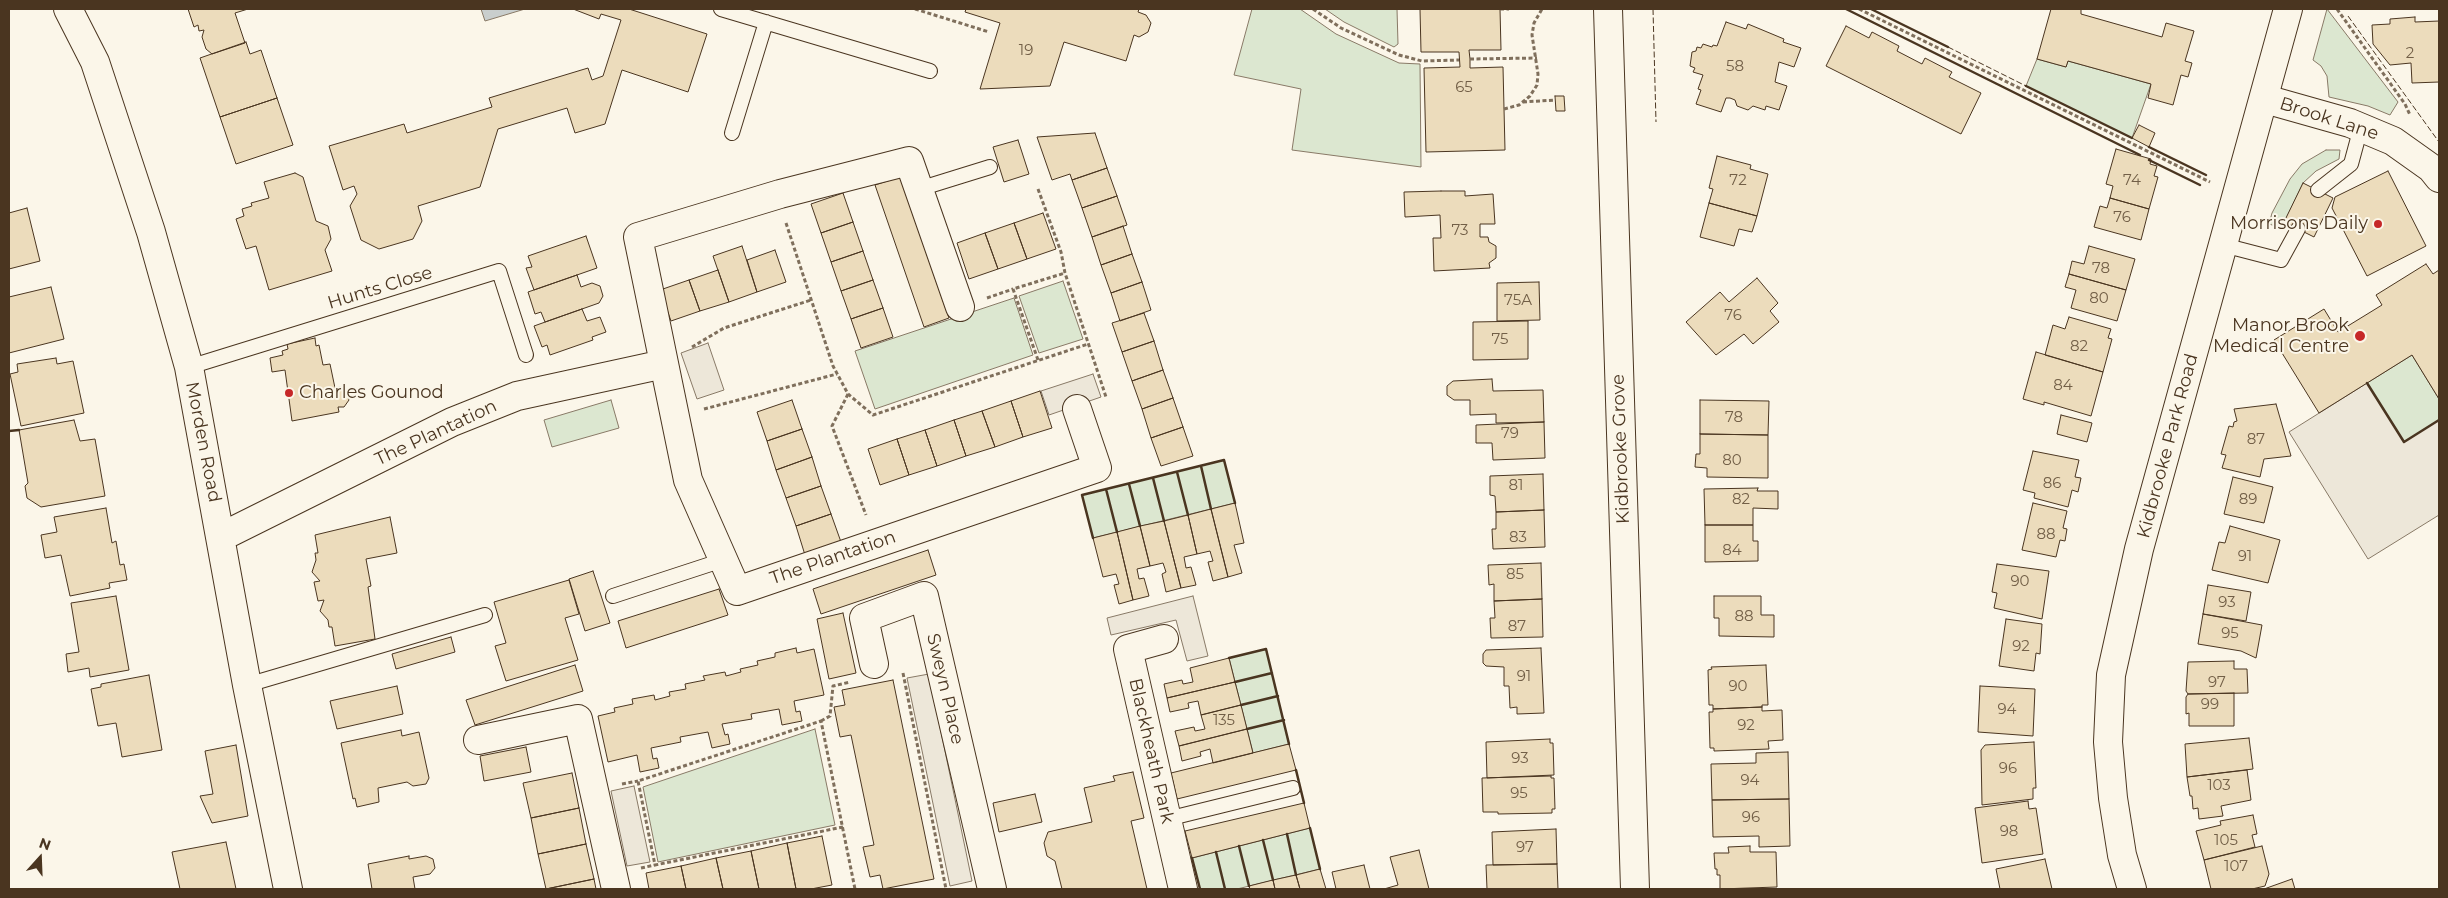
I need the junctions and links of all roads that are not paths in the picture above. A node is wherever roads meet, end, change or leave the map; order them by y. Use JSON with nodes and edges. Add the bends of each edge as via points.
{"nodes":[{"id":1,"x":68,"y":9,"type":"edge"},
{"id":2,"x":721,"y":9,"type":"edge"},
{"id":3,"x":1608,"y":9,"type":"edge"},
{"id":4,"x":2288,"y":9,"type":"edge"},
{"id":5,"x":766,"y":22,"type":"junction"},
{"id":6,"x":930,"y":71,"type":"dead end"},
{"id":7,"x":2264,"y":99,"type":"junction"},
{"id":8,"x":2361,"y":127,"type":"junction"},
{"id":9,"x":732,"y":133,"type":"dead end"},
{"id":10,"x":990,"y":167,"type":"dead end"},
{"id":11,"x":2439,"y":178,"type":"edge"},
{"id":12,"x":919,"y":188,"type":"junction"},
{"id":13,"x":2318,"y":190,"type":"dead end"},
{"id":14,"x":2298,"y":229,"type":"dead end"},
{"id":15,"x":2223,"y":245,"type":"junction"},
{"id":16,"x":960,"y":307,"type":"dead end"},
{"id":17,"x":526,"y":355,"type":"dead end"},
{"id":18,"x":663,"y":360,"type":"junction"},
{"id":19,"x":189,"y":367,"type":"junction"},
{"id":20,"x":1078,"y":409,"type":"road end"},
{"id":21,"x":221,"y":536,"type":"junction"},
{"id":22,"x":723,"y":560,"type":"junction"},
{"id":23,"x":613,"y":596,"type":"dead end"},
{"id":24,"x":485,"y":615,"type":"dead end"},
{"id":25,"x":1164,"y":640,"type":"dead end"},
{"id":26,"x":874,"y":664,"type":"dead end"},
{"id":27,"x":247,"y":686,"type":"junction"},
{"id":28,"x":478,"y":740,"type":"dead end"},
{"id":29,"x":1293,"y":788,"type":"dead end"},
{"id":30,"x":1167,"y":819,"type":"junction"},
{"id":31,"x":288,"y":889,"type":"edge"},
{"id":32,"x":616,"y":889,"type":"edge"},
{"id":33,"x":992,"y":889,"type":"edge"},
{"id":34,"x":1183,"y":889,"type":"edge"},
{"id":35,"x":1635,"y":889,"type":"edge"},
{"id":36,"x":2132,"y":889,"type":"edge"}],
"edges":[{"from":1,"to":19,"type":"street","name":"Morden Road","via":[[95,62],[151,232]]},
{"from":2,"to":5,"type":"lane"},
{"from":3,"to":35,"type":"street","name":"Kidbrooke Grove"},
{"from":4,"to":7,"type":"street","name":"Kidbrooke Park Road"},
{"from":5,"to":6,"type":"lane"},
{"from":5,"to":9,"type":"lane"},
{"from":7,"to":8,"type":"street","name":"Brook Lane"},
{"from":7,"to":15,"type":"street","name":"Kidbrooke Park Road"},
{"from":8,"to":11,"type":"street","name":"Brook Lane","via":[[2393,140],[2431,168]]},
{"from":8,"to":13,"type":"lane","via":[[2351,164]]},
{"from":10,"to":12,"type":"lane"},
{"from":12,"to":16,"type":"street","name":"The Plantation"},
{"from":12,"to":18,"type":"street","name":"The Plantation","via":[[909,161],[776,195],[638,238]]},
{"from":14,"to":15,"type":"lane","via":[[2281,260]]},
{"from":15,"to":36,"type":"street","name":"Kidbrooke Park Road","via":[[2139,549],[2111,675],[2108,742],[2112,789],[2122,855]]},
{"from":17,"to":19,"type":"lane","name":"Hunts Close","via":[[499,271]]},
{"from":18,"to":21,"type":"street","name":"The Plantation","via":[[517,396],[452,422]]},
{"from":18,"to":22,"type":"street","name":"The Plantation","via":[[688,480]]},
{"from":19,"to":21,"type":"street","name":"Morden Road"},
{"from":20,"to":22,"type":"street","name":"The Plantation","via":[[1098,468],[737,591]]},
{"from":21,"to":27,"type":"street","name":"Morden Road"},
{"from":22,"to":23,"type":"lane"},
{"from":24,"to":27,"type":"lane"},
{"from":25,"to":30,"type":"street","name":"Blackheath Park","via":[[1128,649]]},
{"from":26,"to":33,"type":"street","name":"Sweyn Place","via":[[864,618],[924,596]]},
{"from":27,"to":31,"type":"street","name":"Morden Road"},
{"from":28,"to":32,"type":"street","via":[[578,719]]},
{"from":29,"to":30,"type":"lane"},
{"from":30,"to":34,"type":"street","name":"Blackheath Park"}]}
